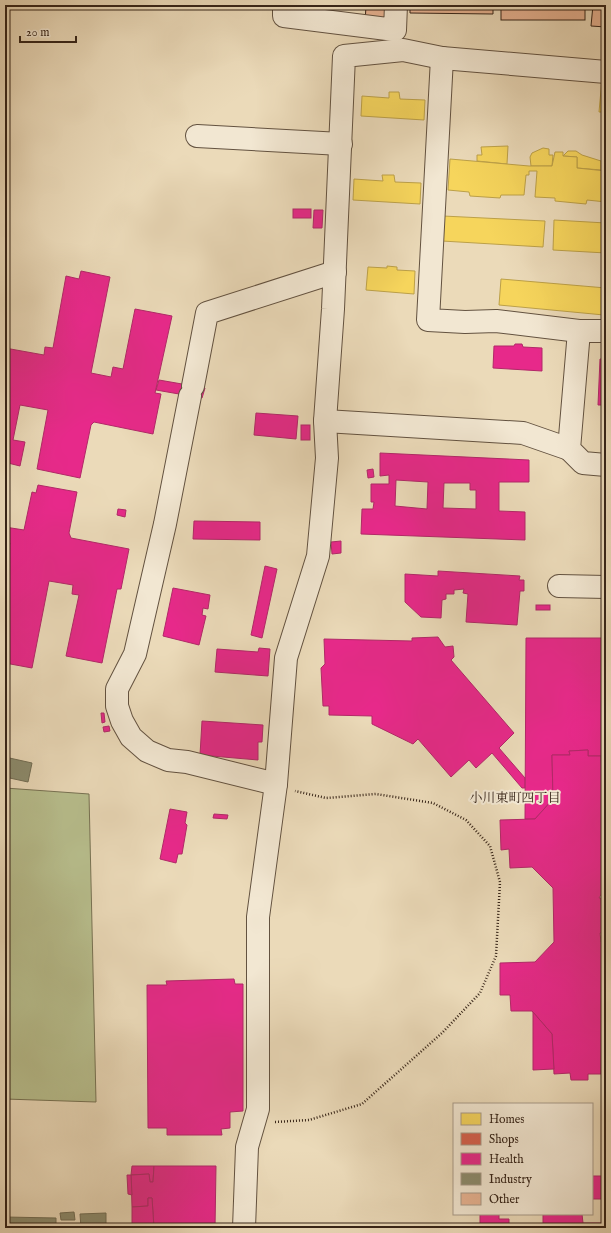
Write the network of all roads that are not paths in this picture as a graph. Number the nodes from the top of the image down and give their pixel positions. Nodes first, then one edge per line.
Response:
1 (284, 5) edge
2 (396, 5) edge
3 (442, 58) junction
4 (606, 72) edge
5 (197, 136) dead end
6 (340, 144) junction
7 (335, 272) junction
8 (579, 331) junction
9 (606, 331) edge
10 (325, 421) junction
11 (569, 449) junction
12 (606, 464) edge
13 (559, 586) dead end
14 (606, 587) edge
15 (276, 784) junction
16 (244, 1228) edge

1 - 2 lane
3 - 4 lane
3 - 6 lane
3 - 8 lane
5 - 6 lane
6 - 7 lane
7 - 10 lane
7 - 15 lane
8 - 9 lane
8 - 11 lane
10 - 11 lane
10 - 15 lane
11 - 12 lane
13 - 14 lane
15 - 16 lane

